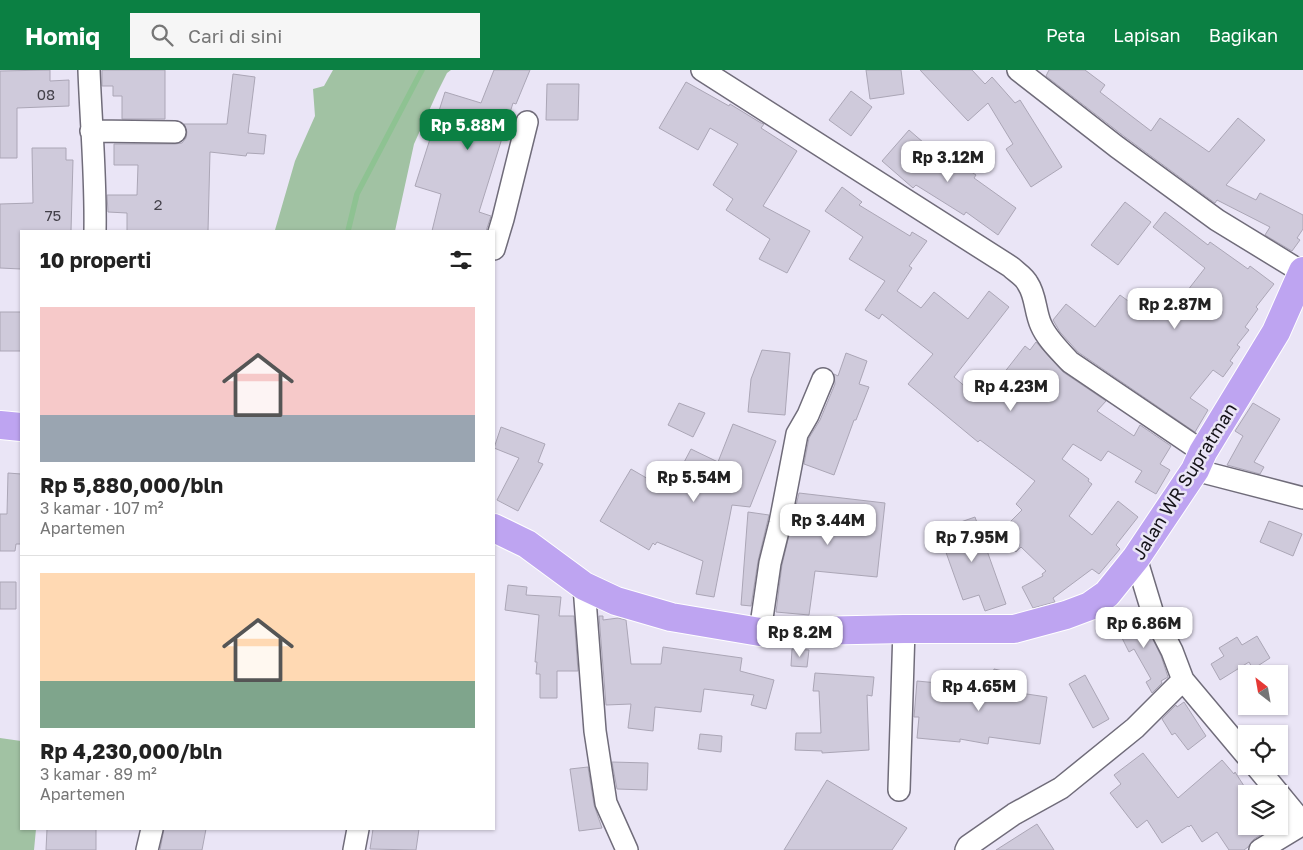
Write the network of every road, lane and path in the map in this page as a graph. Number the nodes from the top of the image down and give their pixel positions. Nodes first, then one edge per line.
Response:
1 (89, 70) edge
2 (702, 70) edge
3 (1018, 70) edge
4 (527, 122) dead end
5 (91, 131) junction
6 (175, 132) dead end
7 (95, 230) edge
8 (495, 246) edge
9 (1303, 271) edge
10 (823, 379) dead end
11 (0, 425) edge
12 (20, 427) edge
13 (1199, 461) junction
14 (1303, 498) edge
15 (495, 528) edge
16 (1136, 558) junction
17 (584, 586) junction
18 (904, 629) junction
19 (760, 632) junction
20 (1183, 680) junction
21 (1238, 745) edge
22 (1263, 775) edge
23 (899, 790) dead end
24 (1303, 823) edge
25 (152, 830) edge
26 (358, 830) edge
27 (147, 850) edge
28 (354, 850) edge
29 (626, 850) edge
30 (966, 850) edge
31 (1260, 850) edge

1 - 5 street
2 - 13 street
3 - 9 street
4 - 8 street
5 - 6 street
5 - 7 street
9 - 13 highway, Jalan WR Supratman
10 - 19 street
11 - 12 highway
13 - 14 street
13 - 16 highway, Jalan WR Supratman
15 - 17 highway, Jalan WR Supratman
16 - 18 highway, Jalan WR Supratman
16 - 20 street
17 - 19 highway, Jalan WR Supratman
17 - 29 street
18 - 19 highway, Jalan WR Supratman
18 - 23 street
20 - 21 street
20 - 30 street
22 - 24 street
24 - 31 street
25 - 27 street
26 - 28 street

